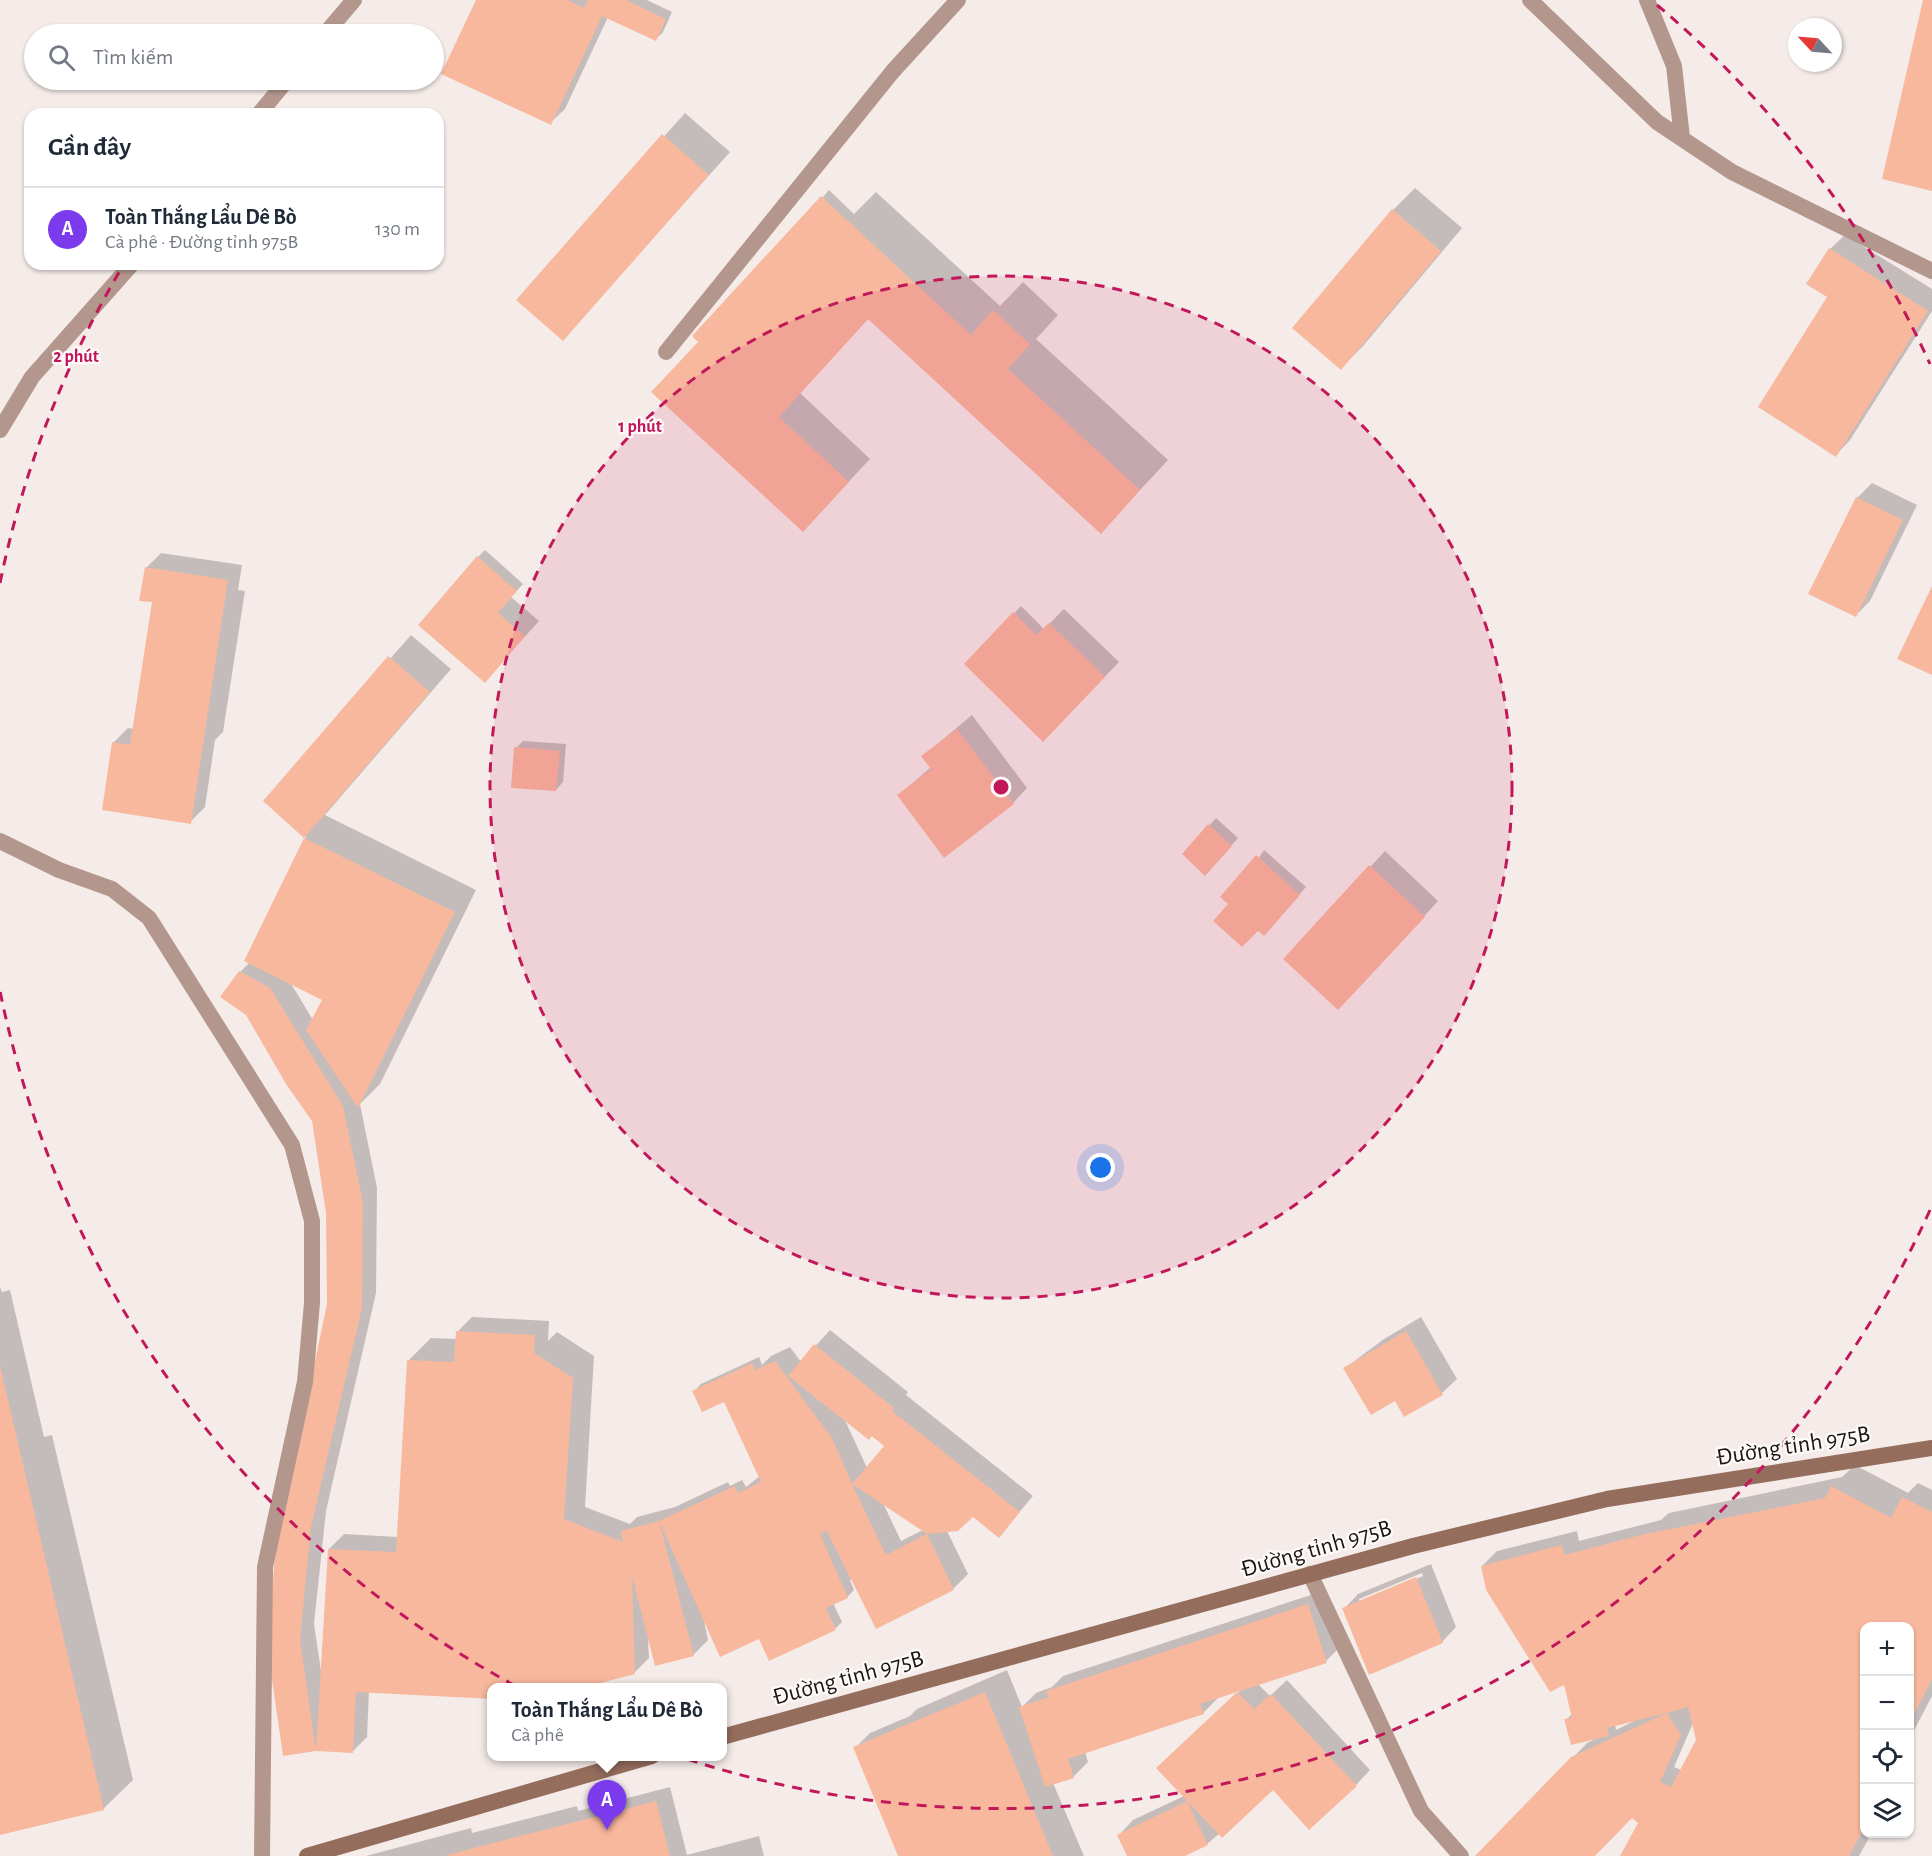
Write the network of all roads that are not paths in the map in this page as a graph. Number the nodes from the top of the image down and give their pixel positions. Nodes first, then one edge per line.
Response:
1 (354, 0) edge
2 (958, 0) edge
3 (1530, 0) edge
4 (1647, 0) edge
5 (334, 24) edge
6 (279, 90) edge
7 (264, 108) edge
8 (1682, 138) junction
9 (127, 270) edge
10 (1932, 271) edge
11 (666, 352) dead end
12 (0, 430) edge
13 (0, 841) edge
14 (1932, 1448) edge
15 (1310, 1574) junction
16 (727, 1736) edge
17 (635, 1761) edge
18 (262, 1856) edge
19 (307, 1856) edge
20 (1461, 1856) edge

1 - 5 street
2 - 11 street
3 - 8 street
4 - 8 street
6 - 7 street
8 - 10 street
9 - 12 street
13 - 18 street
14 - 15 main road, Đường tỉnh 975B
15 - 16 main road, Đường tỉnh 975B
15 - 20 street
17 - 19 main road

